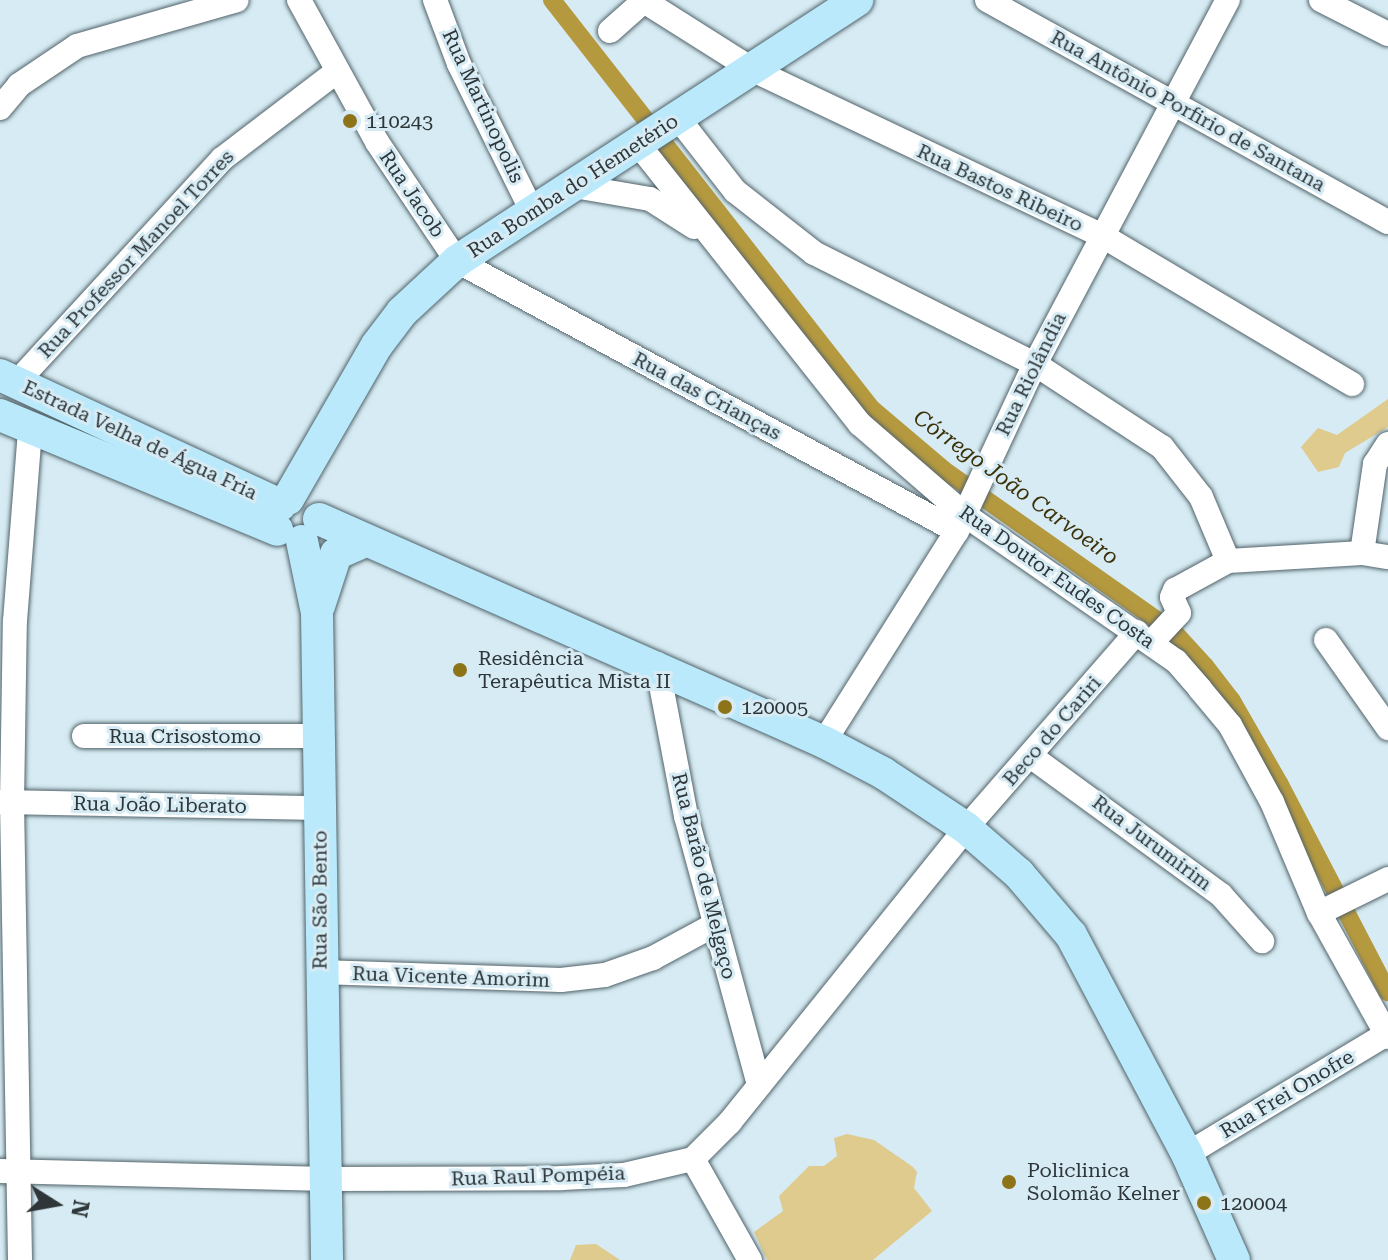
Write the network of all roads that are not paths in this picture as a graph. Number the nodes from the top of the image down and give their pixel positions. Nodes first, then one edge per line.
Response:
1 (237, 0) edge
2 (299, 0) edge
3 (435, 0) edge
4 (645, 0) edge
5 (858, 0) edge
6 (987, 0) edge
7 (1228, 0) edge
8 (1321, 0) edge
9 (610, 31) dead end
10 (1388, 34) edge
11 (753, 70) junction
12 (336, 72) junction
13 (1175, 103) junction
14 (0, 108) edge
15 (658, 130) junction
16 (574, 186) junction
17 (532, 211) junction
18 (1388, 222) edge
19 (1101, 235) junction
20 (714, 241) junction
21 (457, 261) junction
22 (1035, 364) junction
23 (8, 378) edge
24 (1352, 384) dead end
25 (0, 415) edge
26 (30, 429) junction
27 (1388, 444) edge
28 (965, 514) junction
29 (296, 516) junction
30 (363, 542) junction
31 (1362, 553) junction
32 (1388, 557) edge
33 (1228, 561) junction
34 (317, 613) junction
35 (7, 621) edge
36 (1157, 630) junction
37 (1326, 640) dead end
38 (657, 664) junction
39 (1388, 728) edge
40 (84, 736) dead end
41 (303, 736) junction
42 (824, 742) junction
43 (1032, 757) junction
44 (6, 803) edge
45 (320, 808) junction
46 (966, 828) junction
47 (1388, 879) edge
48 (1333, 906) junction
49 (714, 925) junction
50 (1262, 941) dead end
51 (320, 972) junction
52 (1387, 1035) edge
53 (759, 1085) junction
54 (1187, 1154) junction
55 (693, 1159) junction
56 (10, 1171) edge
57 (328, 1179) junction
58 (20, 1260) edge
59 (327, 1260) edge
60 (750, 1260) edge
61 (1234, 1260) edge

1 - 14 street
2 - 12 street, Rua Jacob
3 - 17 street, Rua Martinopolis
4 - 9 street
4 - 11 street, Rua Bastos Ribeiro
5 - 11 main road, Rua Bomba do Hemetério
6 - 13 street, Rua Antônio Porfirio de Santana
7 - 13 street, Rua Riolândia
8 - 10 street
11 - 15 main road, Rua Bomba do Hemetério
11 - 19 street, Rua Bastos Ribeiro
12 - 21 street, Rua Jacob
12 - 23 street, Rua Professor Manoel Torres
13 - 18 street, Rua Antônio Porfirio de Santana
13 - 19 street, Rua Riolândia
15 - 16 main road, Rua Bomba do Hemetério
15 - 20 street, Rua Doutor Eudes Costa
15 - 22 street
16 - 17 main road, Rua Bomba do Hemetério
16 - 20 street
17 - 21 main road, Rua Bomba do Hemetério
19 - 22 street, Rua Riolândia
19 - 24 street, Rua Bastos Ribeiro
20 - 28 street, Rua Doutor Eudes Costa
21 - 28 street, Rua das Crianças
21 - 29 main road, Rua Bomba do Hemetério
22 - 28 street, Rua Riolândia
22 - 33 street
23 - 29 main road, Estrada Velha de Água Fria
25 - 26 main road, Estrada Velha de Água Fria
26 - 29 main road, Estrada Velha de Água Fria
26 - 35 street
27 - 31 street
28 - 36 street, Rua Doutor Eudes Costa
28 - 42 street, Rua Riolândia
29 - 30 main road, Estrada Velha de Água Fria
29 - 34 main road, Rua São Bento
30 - 34 main road
30 - 38 main road, Estrada Velha de Água Fria
31 - 32 street
31 - 33 street
33 - 36 street
34 - 41 main road, Rua São Bento
35 - 44 street
36 - 43 street, Beco do Cariri
36 - 48 street, Rua Doutor Eudes Costa
37 - 39 street
38 - 42 main road, Estrada Velha de Água Fria
38 - 49 street, Rua Barão de Melgaço
40 - 41 street, Rua Crisostomo
41 - 45 main road, Rua São Bento
42 - 46 main road, Estrada Velha de Água Fria
43 - 46 street, Beco do Cariri
43 - 50 street, Rua Jurumirim
44 - 45 street, Rua João Liberato
44 - 56 street
45 - 51 main road, Rua São Bento
46 - 53 street
46 - 54 main road, Estrada Velha de Água Fria
47 - 48 street
48 - 52 street, Rua Doutor Eudes Costa
49 - 51 street, Rua Vicente Amorim
49 - 53 street, Rua Barão de Melgaço
51 - 57 main road, Rua São Bento
52 - 54 street, Rua Frei Onofre
53 - 55 street
54 - 61 main road, Estrada Velha de Água Fria
55 - 57 street, Rua Raul Pompéia
55 - 60 street
56 - 57 street, Rua Raul Pompéia
56 - 58 street
57 - 59 main road, Rua São Bento

